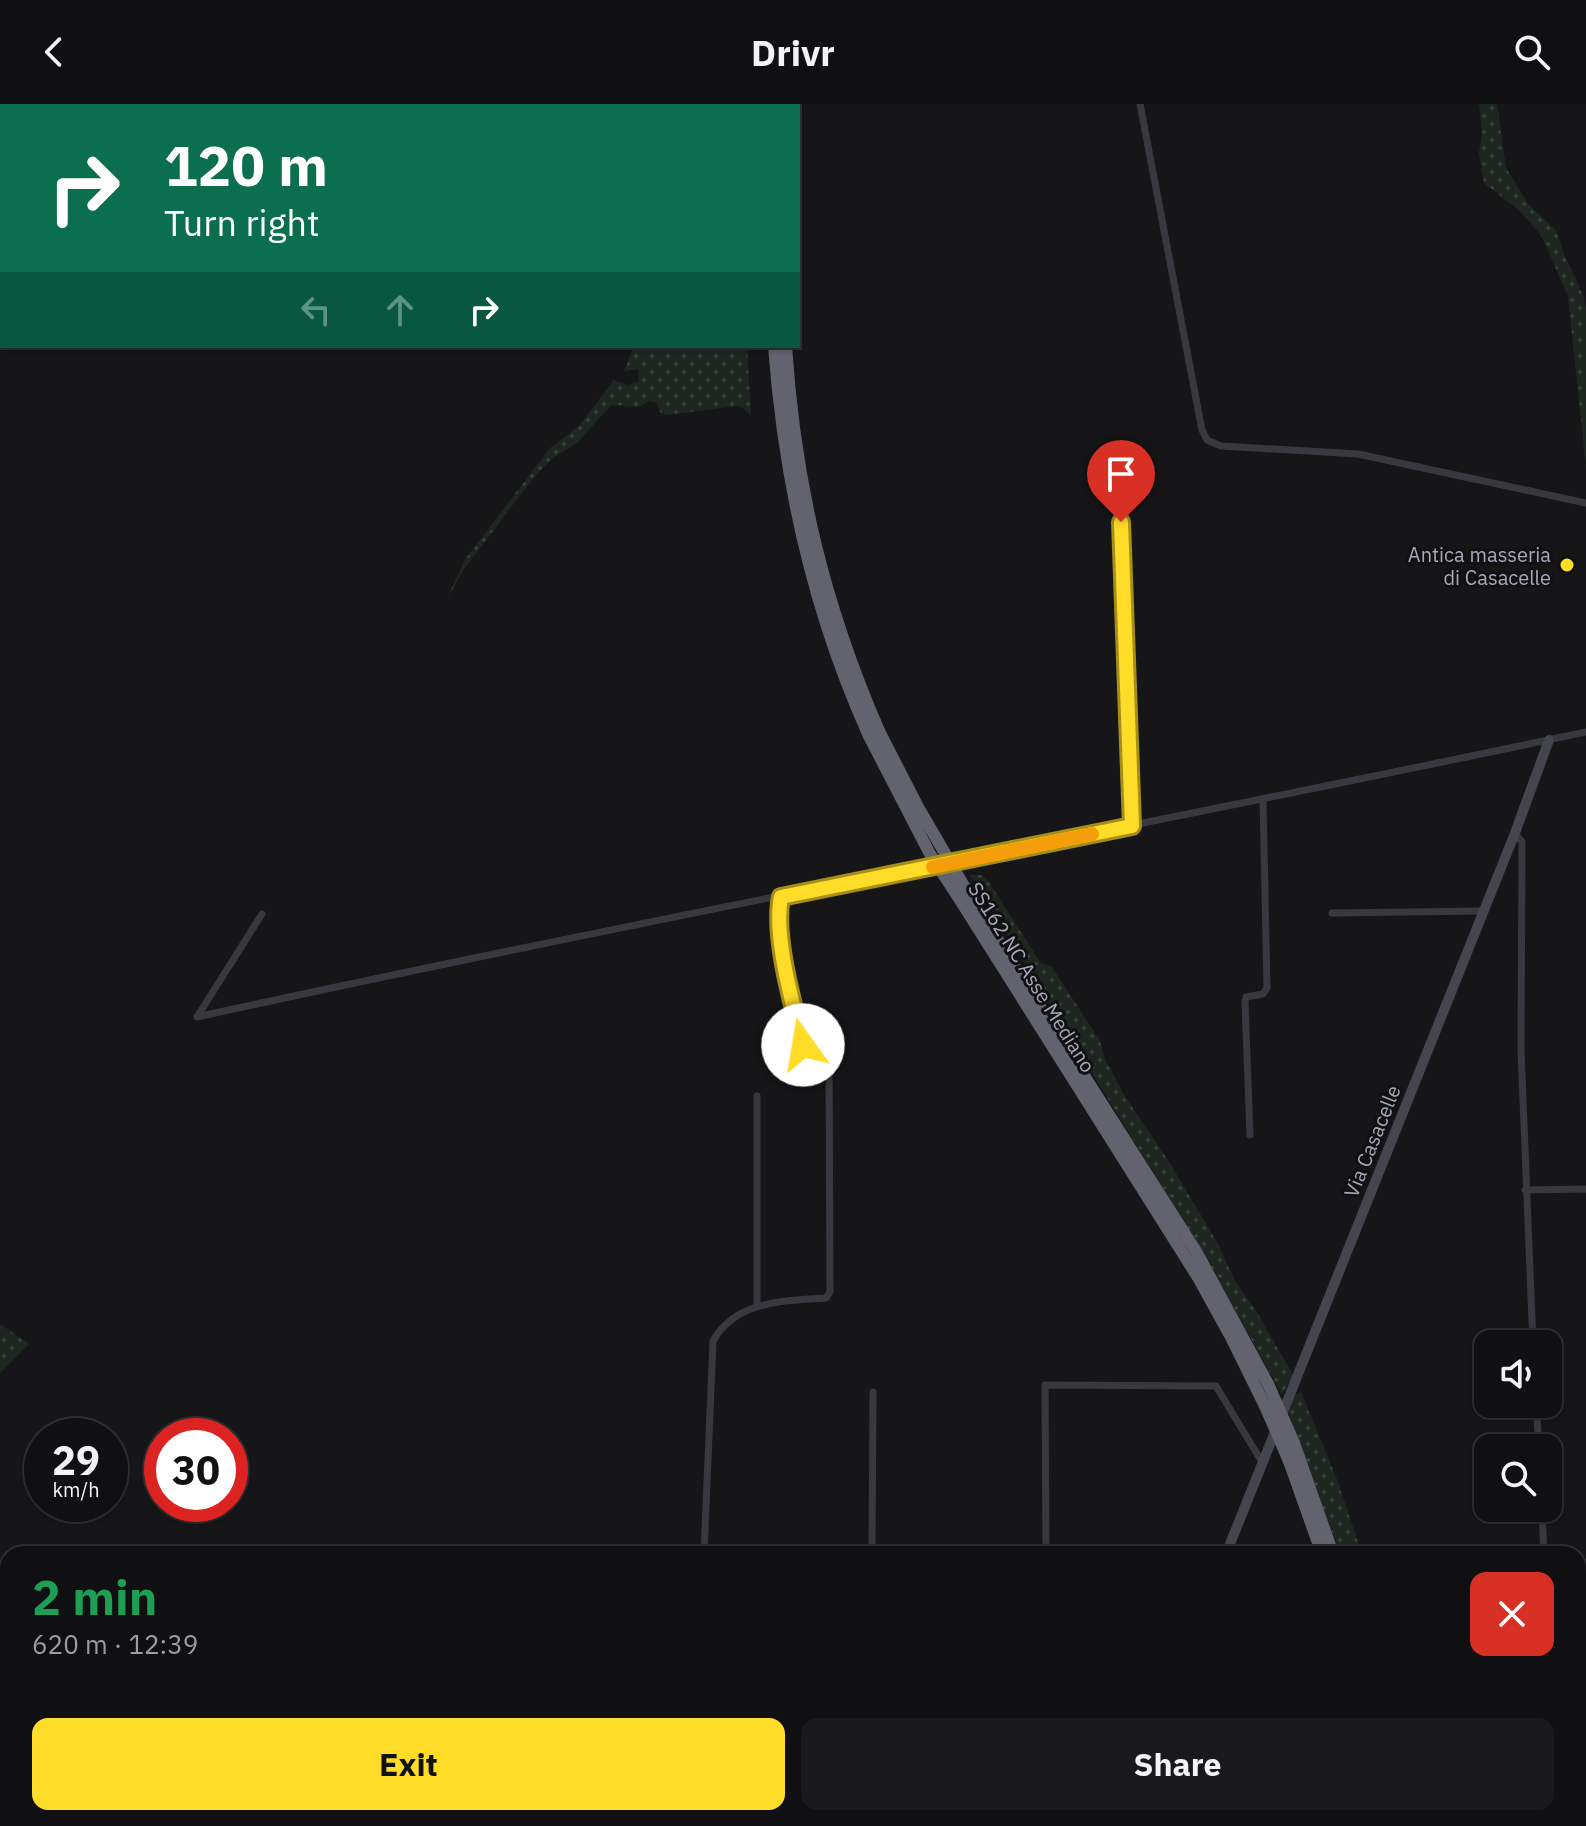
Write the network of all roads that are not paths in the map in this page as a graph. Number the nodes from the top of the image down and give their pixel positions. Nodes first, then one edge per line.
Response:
1 (1140, 104) edge
2 (774, 348) edge
3 (786, 348) edge
4 (1586, 503) edge
5 (1121, 522) dead end
6 (819, 585) junction
7 (1586, 732) edge
8 (1549, 740) junction
9 (1263, 799) junction
10 (1132, 826) junction
11 (1515, 833) junction
12 (781, 897) junction
13 (966, 900) junction
14 (1483, 911) junction
15 (1332, 913) dead end
16 (262, 914) dead end
17 (803, 1045) dead end
18 (829, 1047) dead end
19 (757, 1096) dead end
20 (1250, 1135) dead end
21 (1586, 1189) edge
22 (1525, 1190) junction
23 (757, 1306) junction
24 (1532, 1330) edge
25 (873, 1392) dead end
26 (1263, 1463) junction
27 (1543, 1522) edge
28 (704, 1546) edge
29 (872, 1546) edge
30 (1046, 1546) edge
31 (1229, 1546) edge
32 (1319, 1546) edge
33 (1330, 1546) edge
34 (1544, 1546) edge

1 - 4 street
2 - 6 highway, SS162 NC Asse Mediano
3 - 6 highway, SS162 NC Asse Mediano
5 - 10 street
6 - 13 highway, SS162 NC Asse Mediano, bridge
7 - 8 street
8 - 9 street
8 - 11 street, Via Casacelle
9 - 10 street
9 - 20 street
10 - 12 street
11 - 14 street, Via Casacelle
11 - 22 street
12 - 16 street
12 - 17 street
13 - 32 highway, SS162 NC Asse Mediano, bridge
13 - 33 highway, SS162 NC Asse Mediano, bridge
14 - 15 street
14 - 26 street, Via Casacelle
18 - 23 street
19 - 23 street
21 - 22 street
22 - 24 street
23 - 28 street
25 - 29 street
26 - 30 street
26 - 31 street, Via Casacelle
27 - 34 street

